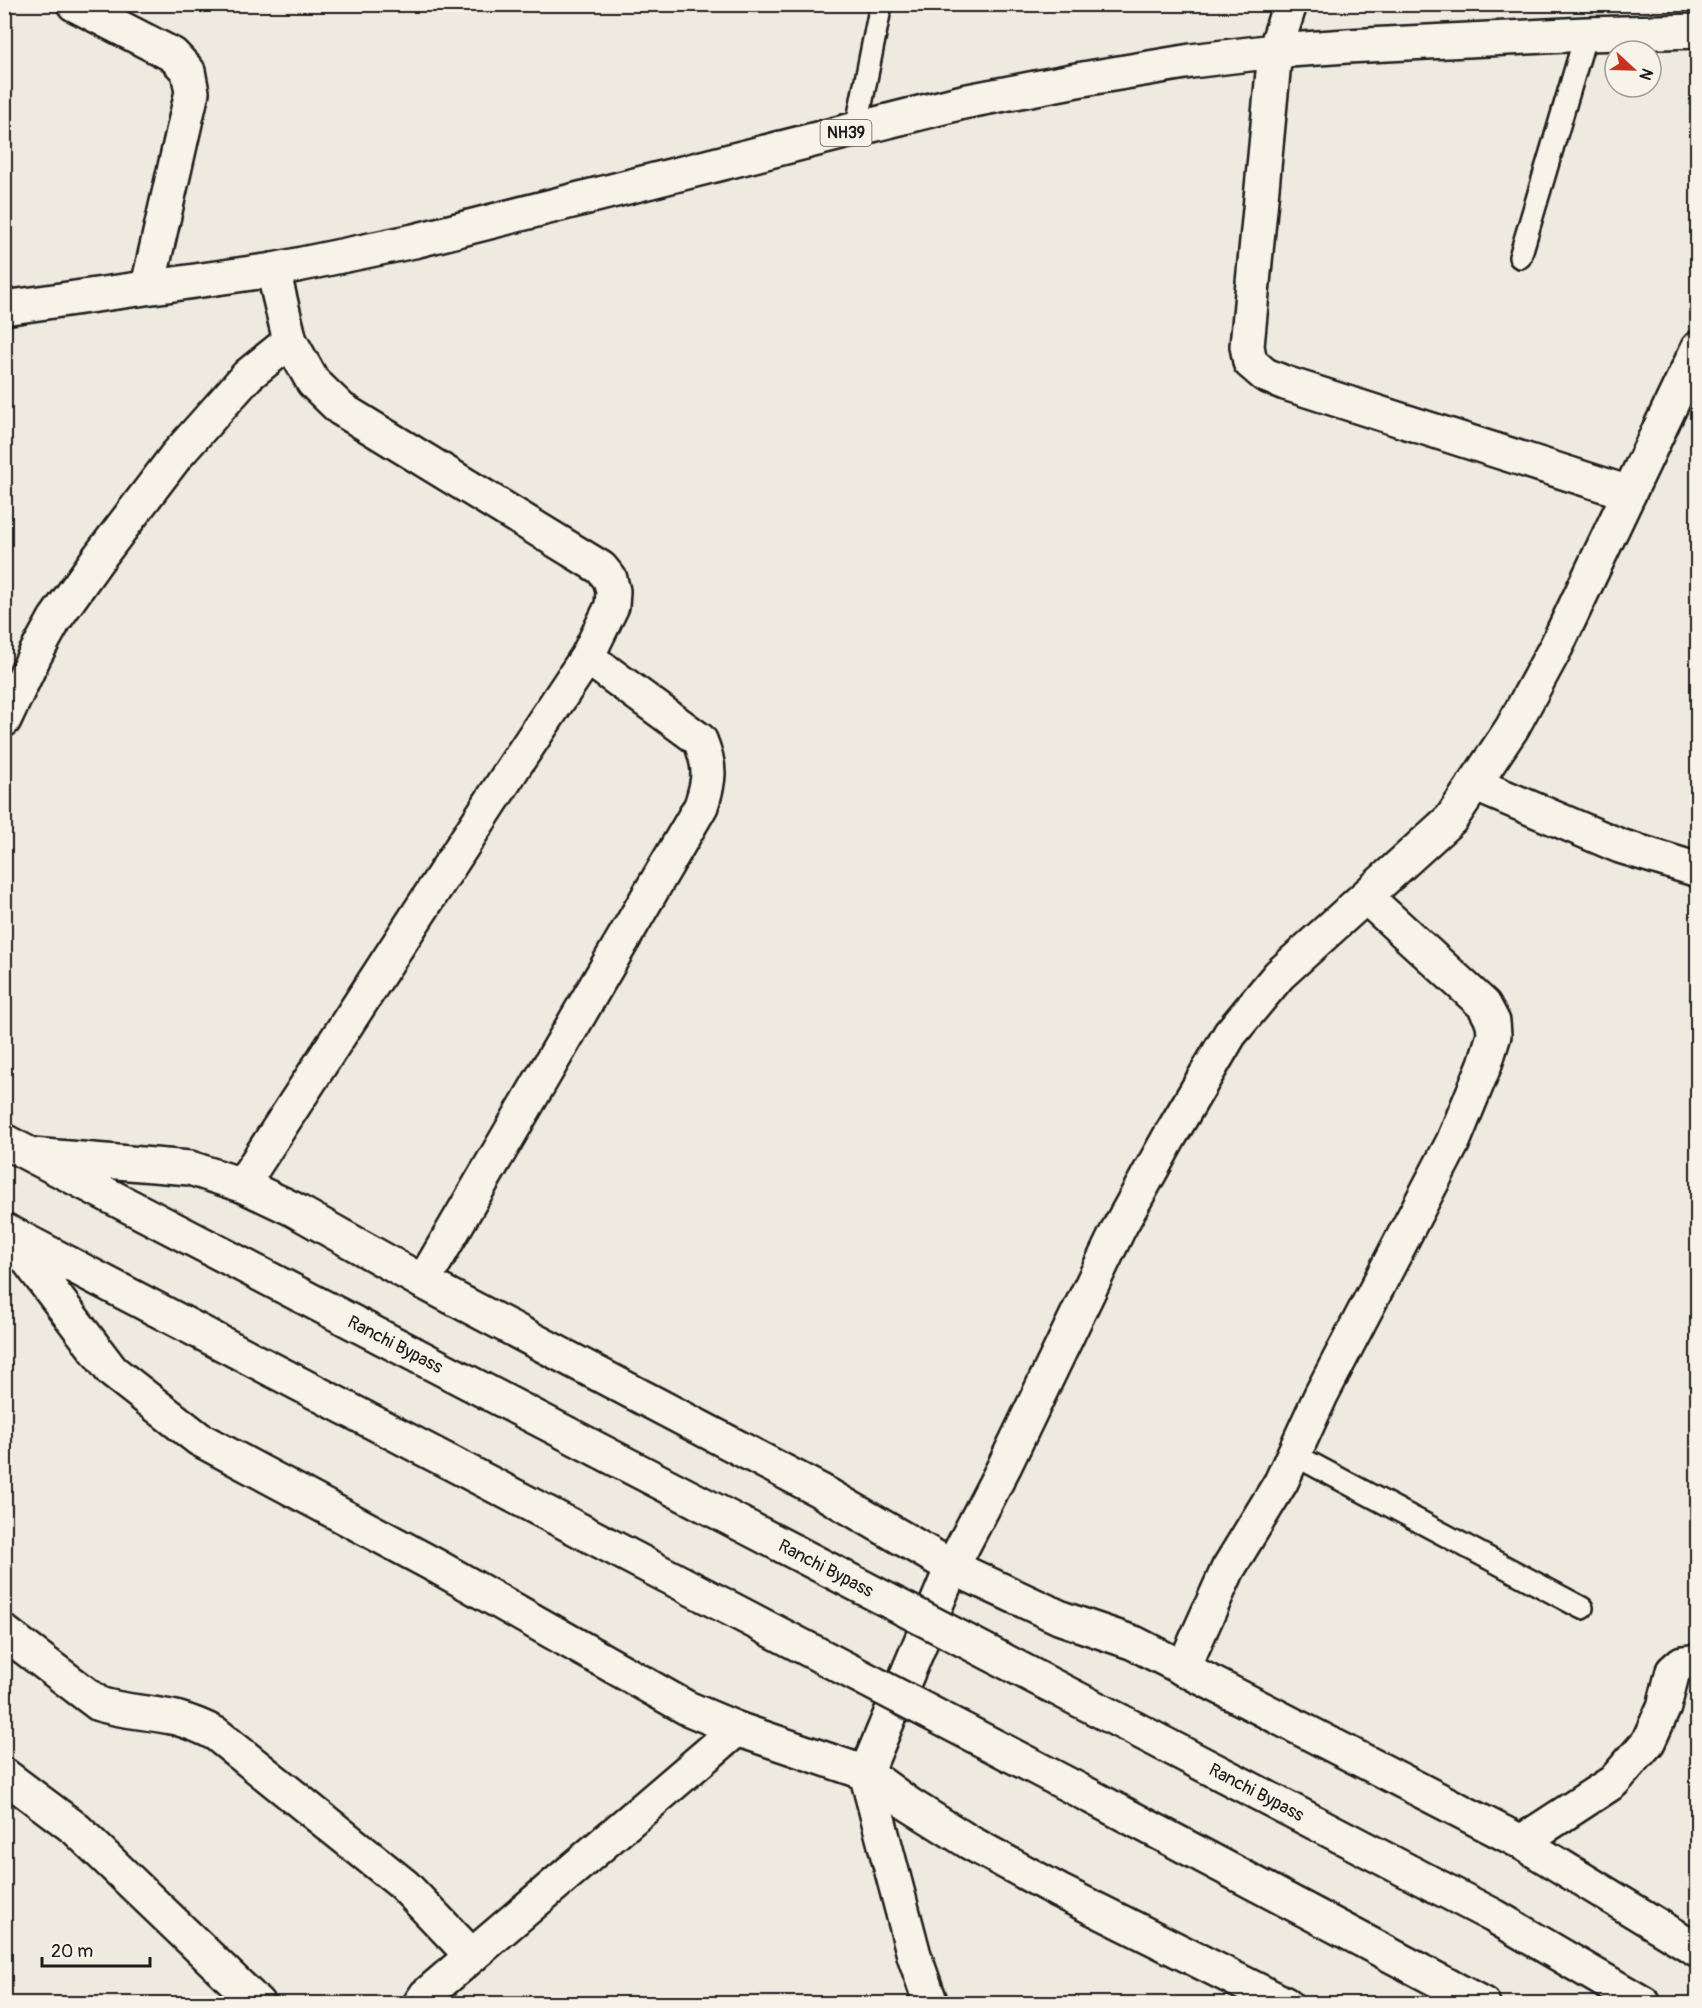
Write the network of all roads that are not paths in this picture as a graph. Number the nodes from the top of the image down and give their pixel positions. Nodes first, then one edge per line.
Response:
1 (74, 4) edge
2 (881, 4) edge
3 (1290, 4) edge
4 (1698, 32) edge
5 (1586, 34) junction
6 (1275, 51) junction
7 (856, 130) junction
8 (1520, 257) dead end
9 (273, 270) junction
10 (148, 286) junction
11 (4, 308) edge
12 (290, 341) junction
13 (1698, 348) edge
14 (1629, 492) junction
15 (587, 657) junction
16 (4, 720) edge
17 (1474, 784) junction
18 (1698, 870) edge
19 (1365, 897) junction
20 (18, 1148) edge
21 (242, 1185) junction
22 (5, 1231) edge
23 (423, 1282) junction
24 (1293, 1454) junction
25 (952, 1567) junction
26 (1582, 1608) dead end
27 (4, 1632) edge
28 (1698, 1660) edge
29 (1183, 1669) junction
30 (737, 1729) junction
31 (866, 1773) junction
32 (4, 1775) edge
33 (1521, 1842) junction
34 (1698, 1950) edge
35 (472, 1956) junction
36 (258, 2004) edge
37 (420, 2004) edge
38 (931, 2004) edge
39 (1285, 2004) edge
40 (1483, 2004) edge
41 (1644, 2004) edge

1 - 10 main road
2 - 7 lane
3 - 6 main road
4 - 5 main road, NH39
5 - 6 main road, NH39
5 - 8 lane
6 - 7 main road, NH39
6 - 14 main road
7 - 9 main road, NH39
9 - 10 main road, NH39
9 - 12 main road
10 - 11 main road, NH39
12 - 15 main road
12 - 16 main road
13 - 14 main road
14 - 17 main road
15 - 21 main road
15 - 23 main road
17 - 18 main road
17 - 19 main road
19 - 24 main road
19 - 25 main road
20 - 21 main road
20 - 41 main road, Ranchi Bypass, bridge
21 - 23 main road
22 - 30 main road
22 - 40 main road, bridge
23 - 25 main road
24 - 26 lane
24 - 29 main road
25 - 29 main road
25 - 31 main road
27 - 35 main road
28 - 33 main road
29 - 33 main road
30 - 31 main road
30 - 35 main road
31 - 38 main road
31 - 39 main road
32 - 36 main road
33 - 34 main road
35 - 37 main road

